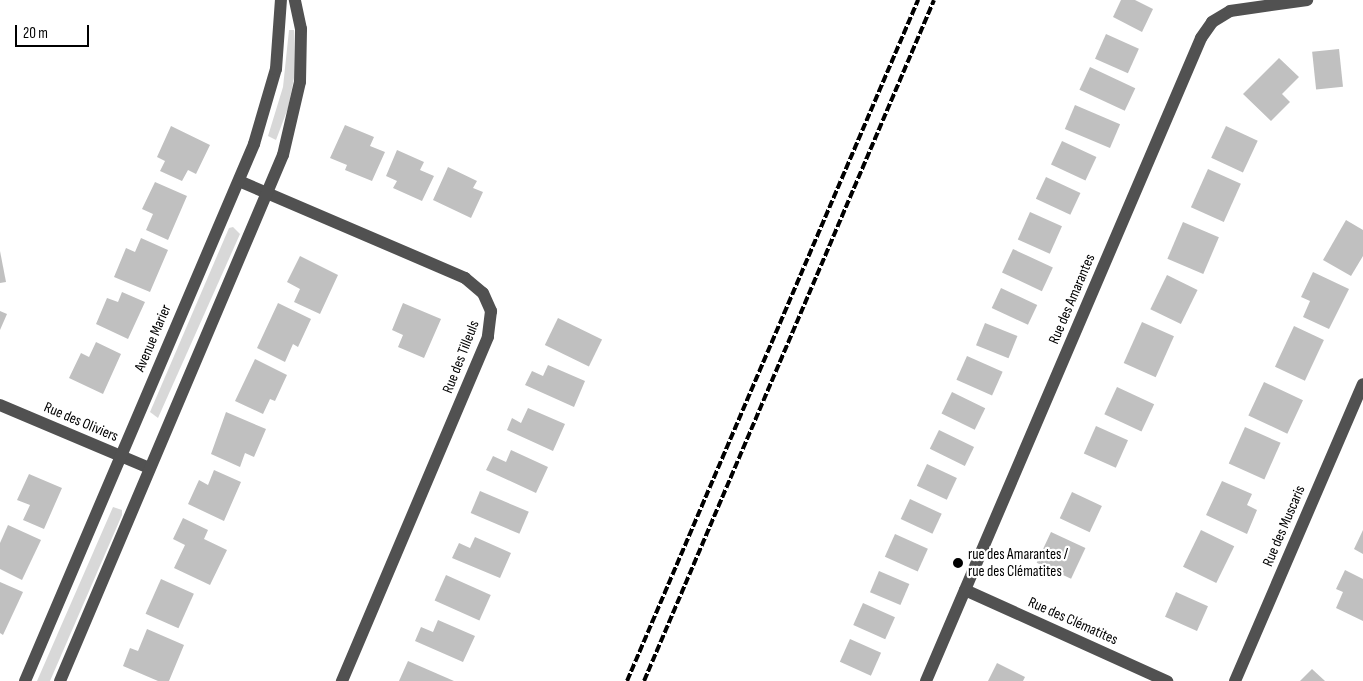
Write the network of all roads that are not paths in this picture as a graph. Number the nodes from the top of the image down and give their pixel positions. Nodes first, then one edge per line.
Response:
1 (281, 0) edge
2 (295, 0) edge
3 (1307, 0) edge
4 (239, 181) junction
5 (269, 193) junction
6 (1363, 384) edge
7 (0, 405) edge
8 (120, 456) junction
9 (149, 468) junction
10 (966, 590) junction
11 (24, 681) edge
12 (60, 681) edge
13 (342, 681) edge
14 (926, 681) edge
15 (1166, 681) edge
16 (1235, 681) edge

1 - 4 street, Avenue Marier
2 - 5 street
3 - 10 street, Rue des Amarantes
4 - 5 street, Rue des Tilleuls
4 - 8 street, Avenue Marier
5 - 9 street
5 - 13 street, Rue des Tilleuls
6 - 16 street, Rue des Muscaris
7 - 8 street, Rue des Oliviers
8 - 9 street, Rue des Oliviers
8 - 11 street, Avenue Marier
9 - 12 street
10 - 14 street, Rue des Amarantes
10 - 15 street, Rue des Clématites

